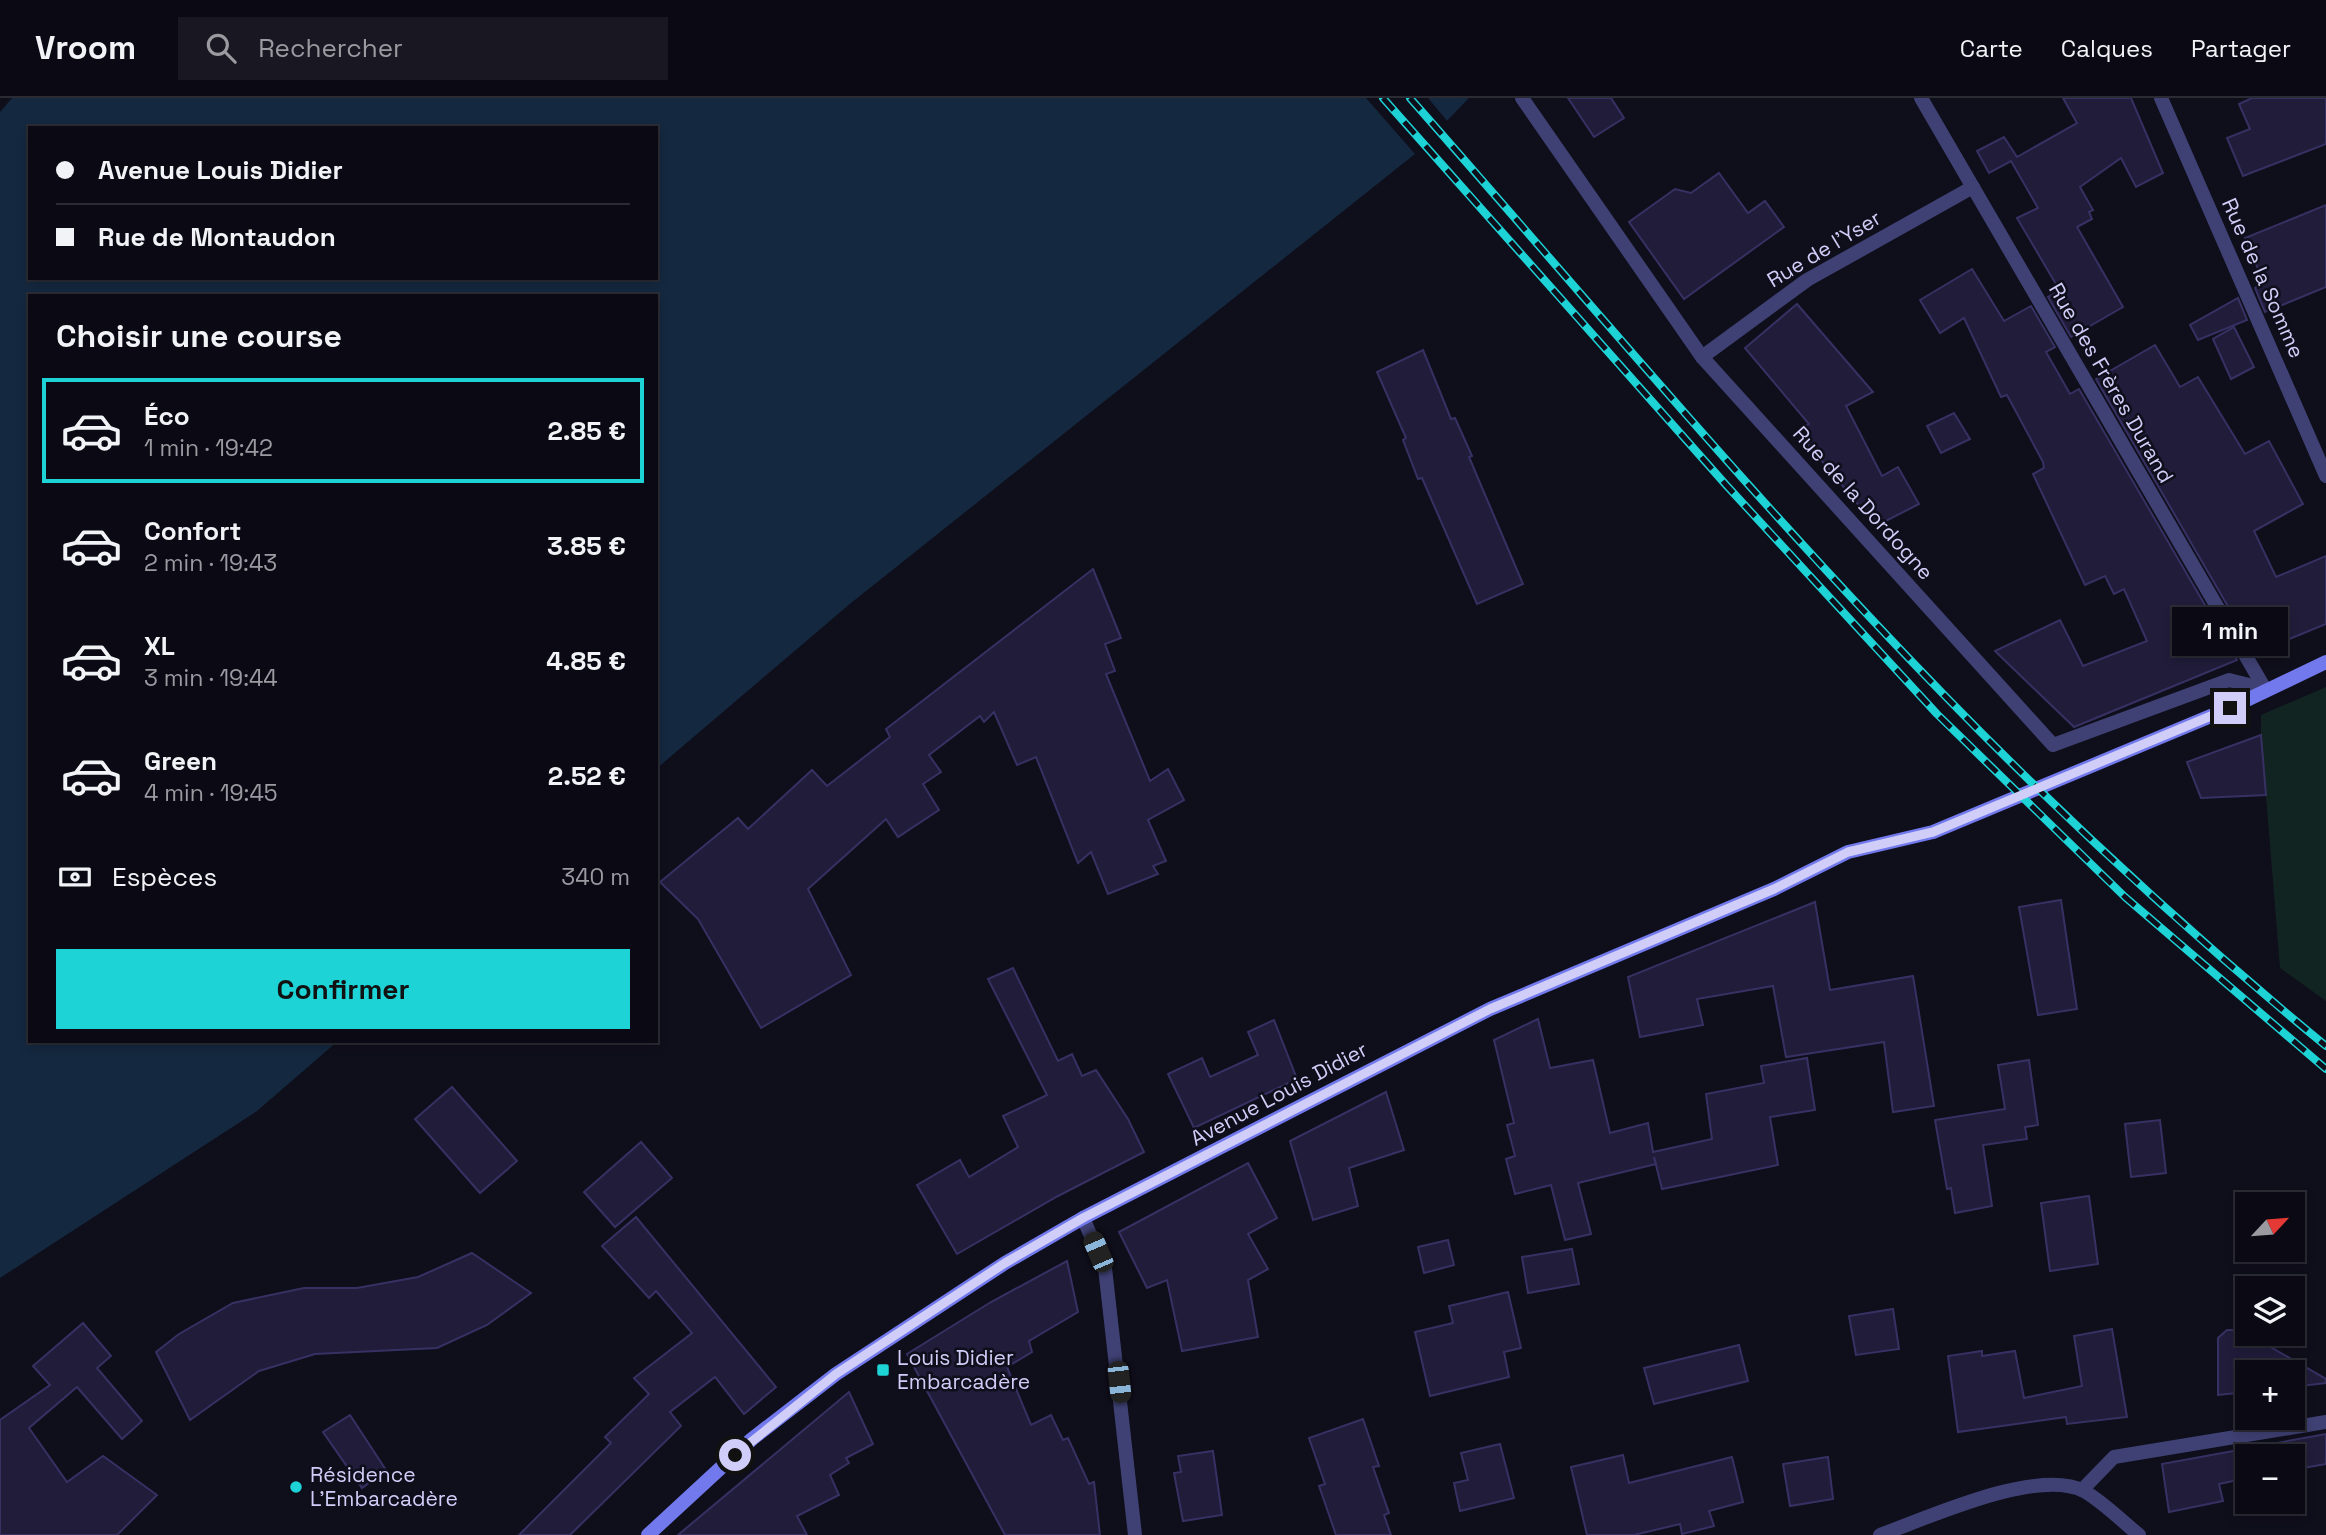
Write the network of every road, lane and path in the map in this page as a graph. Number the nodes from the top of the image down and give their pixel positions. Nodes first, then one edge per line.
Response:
1 (1522, 98) edge
2 (1921, 98) edge
3 (2161, 98) edge
4 (1973, 187) junction
5 (1702, 357) junction
6 (2326, 475) edge
7 (2326, 662) edge
8 (2265, 689) junction
9 (1083, 1218) junction
10 (2326, 1422) edge
11 (2082, 1490) junction
12 (648, 1535) edge
13 (1136, 1535) edge
14 (1880, 1535) edge
15 (2139, 1535) edge

1 - 5 street, Rue de la Dordogne
2 - 4 street, Rue des Frères Durand
3 - 6 street, Rue de la Somme
4 - 5 street, Rue de l'Yser
4 - 8 street, Rue des Frères Durand
5 - 8 street, Rue de la Dordogne
7 - 8 main road, Avenue Louis Didier
8 - 9 main road, Avenue Louis Didier
9 - 12 main road, Avenue Louis Didier
9 - 13 street
10 - 11 street
11 - 14 street
11 - 15 street

